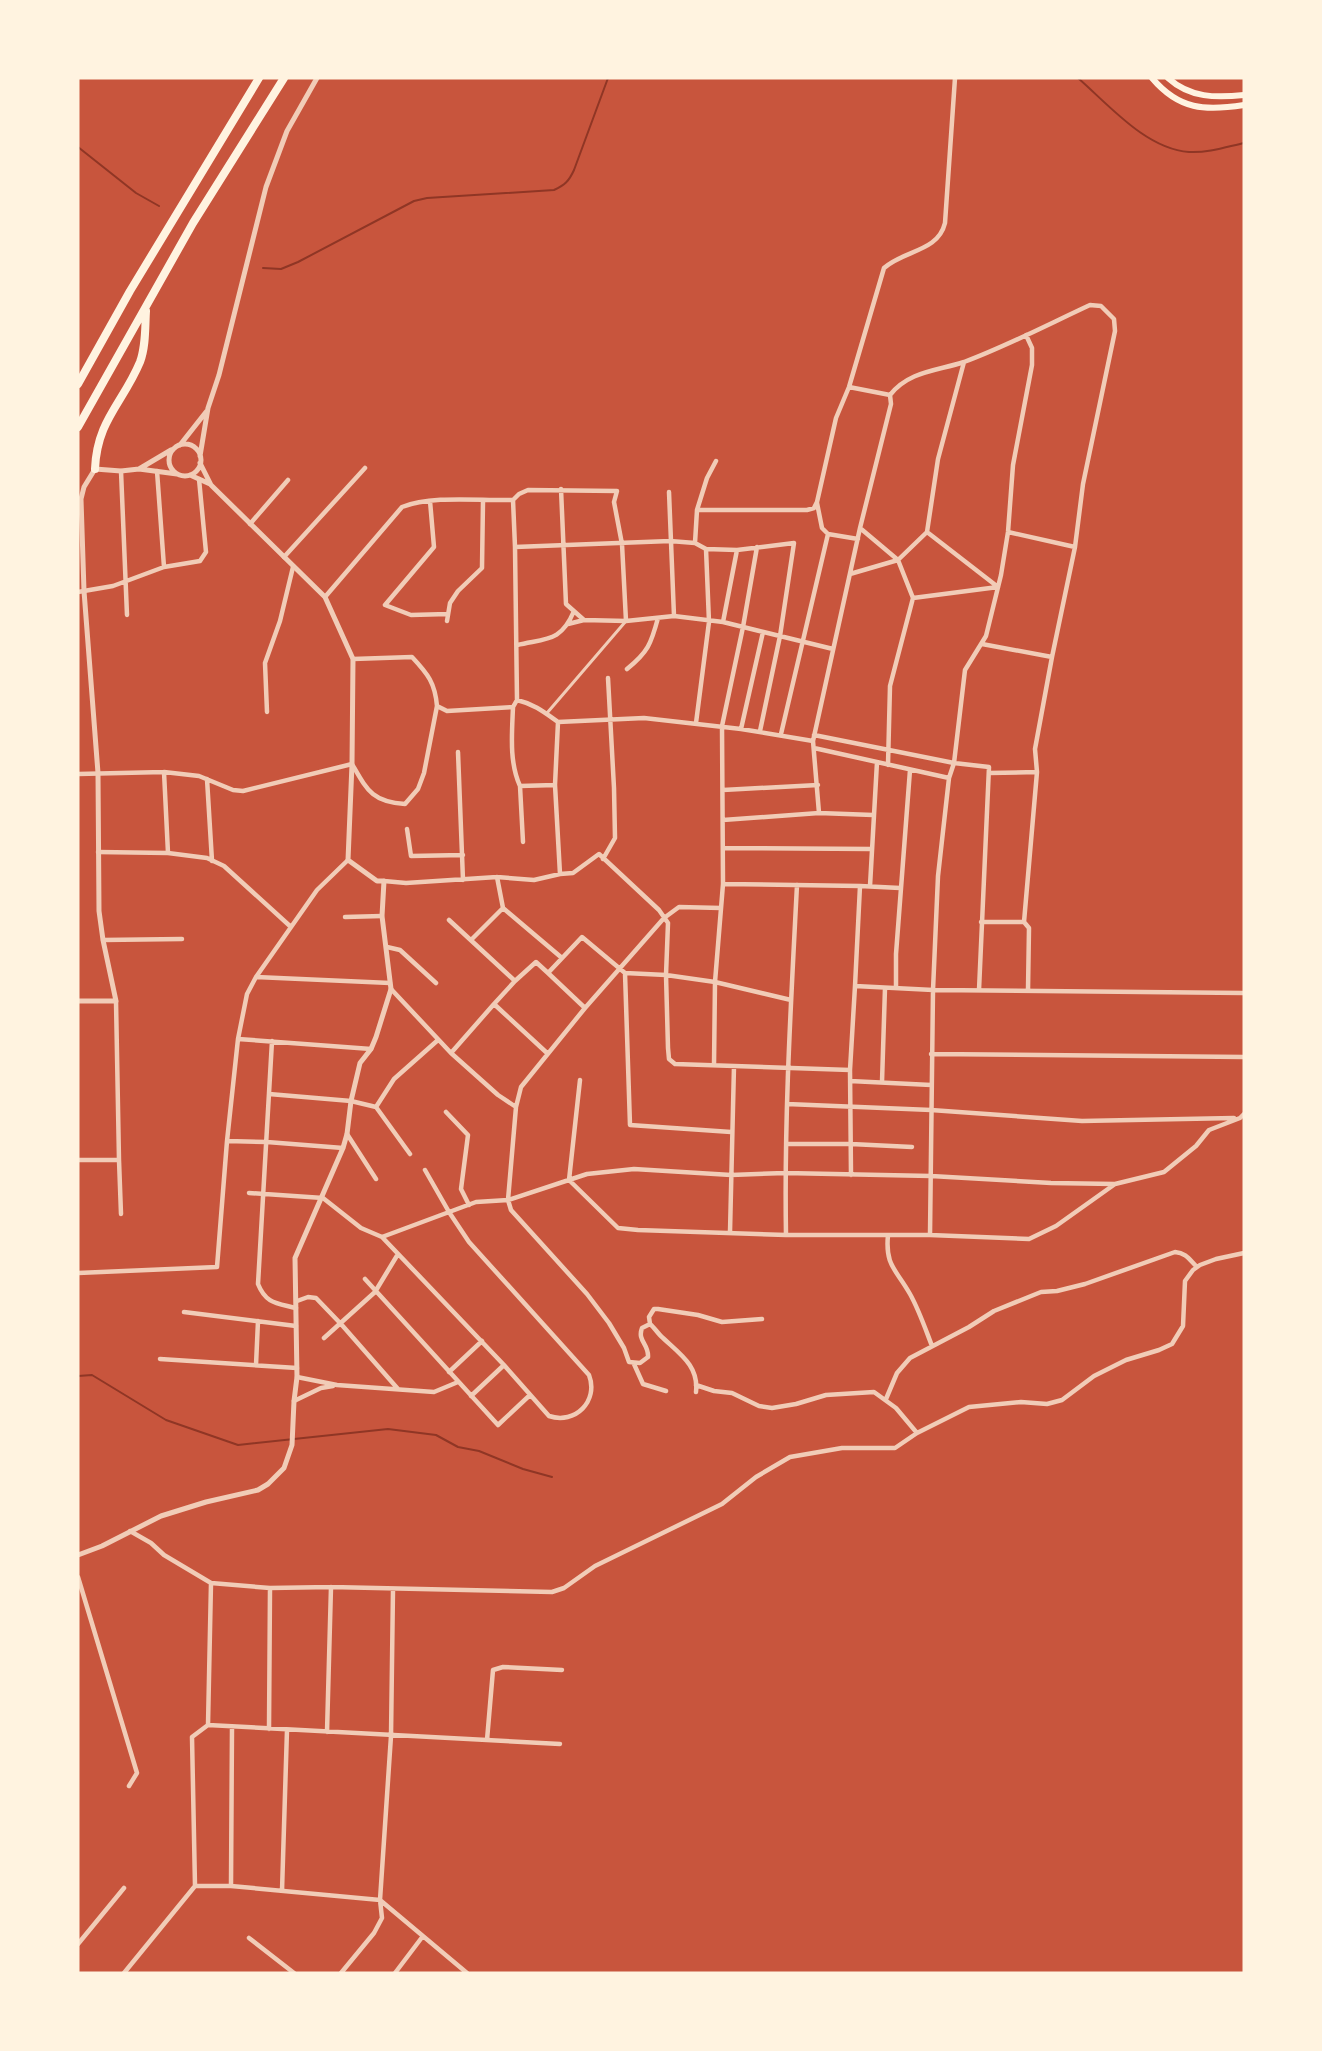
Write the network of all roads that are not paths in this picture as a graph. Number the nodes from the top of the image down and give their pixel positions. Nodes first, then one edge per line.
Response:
1 (284, 78) edge
2 (317, 78) edge
3 (955, 78) edge
4 (1152, 78) edge
5 (1168, 78) edge
6 (258, 79) edge
7 (1244, 94) edge
8 (1244, 105) edge
9 (146, 307) junction
10 (1026, 335) junction
11 (964, 362) junction
12 (78, 384) edge
13 (849, 387) junction
14 (890, 395) junction
15 (208, 408) junction
16 (78, 427) edge
17 (177, 447) junction
18 (200, 460) junction
19 (716, 461) dead end
20 (365, 468) dead end
21 (95, 469) junction
22 (139, 469) junction
23 (121, 471) junction
24 (158, 471) junction
25 (177, 474) junction
26 (190, 475) junction
27 (199, 479) junction
28 (288, 480) dead end
29 (211, 485) junction
30 (561, 489) junction
31 (669, 492) dead end
32 (513, 500) junction
33 (430, 501) junction
34 (483, 501) junction
35 (817, 502) junction
36 (697, 510) junction
37 (250, 524) junction
38 (860, 528) junction
39 (927, 532) junction
40 (1008, 532) junction
41 (828, 534) junction
42 (858, 539) junction
43 (670, 541) junction
44 (695, 543) junction
45 (622, 544) junction
46 (515, 546) junction
47 (563, 546) junction
48 (757, 547) junction
49 (1075, 547) junction
50 (706, 549) junction
51 (737, 550) junction
52 (284, 557) junction
53 (898, 560) junction
54 (164, 567) junction
55 (293, 567) junction
56 (850, 574) junction
57 (125, 582) junction
58 (998, 587) junction
59 (81, 591) edge
60 (325, 597) junction
61 (913, 598) junction
62 (574, 611) junction
63 (448, 614) junction
64 (127, 615) dead end
65 (674, 616) junction
66 (658, 618) junction
67 (584, 620) junction
68 (447, 621) dead end
69 (626, 621) junction
70 (709, 622) junction
71 (723, 622) junction
72 (568, 624) junction
73 (743, 627) junction
74 (763, 632) junction
75 (780, 636) junction
76 (803, 641) junction
77 (982, 644) junction
78 (517, 645) junction
79 (833, 649) junction
80 (1052, 657) junction
81 (353, 659) junction
82 (627, 669) dead end
83 (608, 678) dead end
84 (517, 699) junction
85 (437, 706) junction
86 (513, 707) junction
87 (267, 712) dead end
88 (547, 714) junction
89 (610, 719) junction
90 (558, 722) junction
91 (696, 723) junction
92 (722, 726) junction
93 (741, 729) junction
94 (760, 731) junction
95 (781, 734) junction
96 (814, 735) junction
97 (813, 741) junction
98 (814, 748) junction
99 (889, 750) junction
100 (458, 752) dead end
101 (877, 762) junction
102 (953, 762) junction
103 (352, 764) junction
104 (888, 765) junction
105 (910, 770) junction
106 (164, 772) junction
107 (1037, 772) junction
108 (98, 773) junction
109 (989, 773) junction
110 (78, 774) edge
111 (949, 778) junction
112 (207, 779) junction
113 (555, 785) junction
114 (818, 785) junction
115 (520, 786) junction
116 (723, 790) junction
117 (819, 813) junction
118 (873, 815) junction
119 (723, 820) junction
120 (407, 829) dead end
121 (522, 842) dead end
122 (723, 848) junction
123 (871, 849) junction
124 (98, 852) junction
125 (168, 853) junction
126 (463, 855) junction
127 (603, 859) junction
128 (348, 860) junction
129 (212, 861) junction
130 (560, 874) junction
131 (497, 877) junction
132 (463, 880) junction
133 (384, 882) junction
134 (723, 884) junction
135 (797, 885) junction
136 (860, 886) junction
137 (870, 886) junction
138 (900, 888) junction
139 (503, 908) junction
140 (721, 908) junction
141 (382, 916) junction
142 (345, 917) dead end
143 (664, 918) junction
144 (449, 920) dead end
145 (981, 922) junction
146 (1024, 922) junction
147 (291, 927) junction
148 (182, 939) dead end
149 (103, 940) junction
150 (471, 940) junction
151 (387, 946) junction
152 (562, 958) junction
153 (620, 969) junction
154 (548, 973) junction
155 (625, 973) junction
156 (666, 975) junction
157 (256, 977) junction
158 (515, 981) junction
159 (715, 982) junction
160 (436, 983) dead end
161 (390, 986) junction
162 (855, 986) junction
163 (885, 988) junction
164 (896, 988) junction
165 (933, 990) junction
166 (979, 990) junction
167 (1028, 990) junction
168 (1244, 993) edge
169 (791, 1000) junction
170 (78, 1001) edge
171 (116, 1001) junction
172 (494, 1004) junction
173 (585, 1008) junction
174 (238, 1039) junction
175 (438, 1040) junction
176 (272, 1041) junction
177 (371, 1049) junction
178 (451, 1053) junction
179 (548, 1053) junction
180 (931, 1054) junction
181 (1244, 1058) edge
182 (714, 1065) junction
183 (734, 1066) junction
184 (788, 1067) junction
185 (850, 1070) junction
186 (580, 1080) dead end
187 (850, 1081) junction
188 (882, 1082) junction
189 (931, 1085) junction
190 (269, 1094) junction
191 (351, 1101) junction
192 (787, 1104) junction
193 (851, 1106) junction
194 (376, 1107) junction
195 (516, 1107) junction
196 (931, 1110) junction
197 (446, 1112) dead end
198 (1242, 1116) edge
199 (731, 1132) junction
200 (347, 1134) junction
201 (227, 1141) junction
202 (267, 1142) junction
203 (787, 1144) junction
204 (851, 1144) junction
205 (912, 1147) dead end
206 (343, 1148) junction
207 (410, 1154) dead end
208 (78, 1160) edge
209 (119, 1160) junction
210 (425, 1170) dead end
211 (785, 1173) junction
212 (731, 1175) junction
213 (850, 1175) junction
214 (931, 1176) junction
215 (376, 1179) dead end
216 (569, 1179) junction
217 (1115, 1184) junction
218 (249, 1193) dead end
219 (264, 1194) junction
220 (323, 1198) junction
221 (508, 1200) junction
222 (469, 1205) junction
223 (449, 1212) junction
224 (121, 1214) dead end
225 (730, 1232) junction
226 (786, 1235) junction
227 (888, 1235) junction
228 (930, 1235) junction
229 (382, 1237) junction
230 (1244, 1253) edge
231 (398, 1254) junction
232 (1197, 1267) junction
233 (78, 1273) edge
234 (364, 1279) dead end
235 (375, 1292) junction
236 (297, 1301) junction
237 (296, 1308) junction
238 (184, 1312) dead end
239 (762, 1319) dead end
240 (258, 1321) junction
241 (341, 1324) junction
242 (650, 1324) junction
243 (296, 1326) junction
244 (324, 1338) dead end
245 (482, 1341) junction
246 (932, 1346) junction
247 (160, 1359) dead end
248 (634, 1364) junction
249 (256, 1365) junction
250 (504, 1365) junction
251 (297, 1368) junction
252 (448, 1372) junction
253 (297, 1377) junction
254 (458, 1382) junction
255 (696, 1384) junction
256 (337, 1385) junction
257 (398, 1389) junction
258 (666, 1391) dead end
259 (696, 1392) dead end
260 (530, 1395) junction
261 (471, 1396) junction
262 (886, 1399) junction
263 (294, 1401) junction
264 (917, 1433) junction
265 (130, 1531) junction
266 (78, 1556) edge
267 (78, 1577) edge
268 (211, 1583) junction
269 (331, 1587) junction
270 (270, 1588) junction
271 (393, 1589) junction
272 (562, 1670) dead end
273 (208, 1725) junction
274 (232, 1727) junction
275 (269, 1729) junction
276 (287, 1730) junction
277 (327, 1732) junction
278 (391, 1736) junction
279 (487, 1740) junction
280 (560, 1744) dead end
281 (129, 1786) dead end
282 (195, 1886) junction
283 (231, 1886) junction
284 (124, 1888) dead end
285 (282, 1890) junction
286 (380, 1900) junction
287 (423, 1936) junction
288 (249, 1938) dead end
289 (78, 1944) edge
290 (124, 1973) edge
291 (294, 1973) edge
292 (342, 1973) edge
293 (395, 1973) edge
294 (467, 1973) edge

1 - 9 highway
2 - 15 street
3 - 13 street
4 - 8 main road
5 - 7 main road
6 - 12 highway
9 - 16 highway
9 - 21 highway
10 - 11 street
10 - 40 street
10 - 49 street
11 - 14 street
11 - 39 street
13 - 14 street
13 - 35 street
14 - 38 street
15 - 17 street
15 - 18 street
17 - 18 street
17 - 22 street
17 - 25 street
18 - 26 street
18 - 29 street
19 - 36 street
20 - 52 street
21 - 23 street
21 - 59 street
22 - 23 street
22 - 24 street
23 - 57 street
24 - 25 street
24 - 54 street
25 - 26 street
26 - 27 street
27 - 29 street
27 - 54 street
28 - 37 street
29 - 37 street
30 - 32 street
30 - 45 street
30 - 47 street
31 - 43 street
32 - 34 street
32 - 46 street
33 - 34 street
33 - 60 street
33 - 63 street
34 - 63 street
35 - 36 street
35 - 41 street
36 - 44 street
37 - 52 street
38 - 42 street
38 - 53 street
39 - 53 street
39 - 58 street
40 - 49 street
40 - 58 street
41 - 42 street
41 - 76 street
42 - 56 street
43 - 44 street
43 - 45 street
43 - 65 street
44 - 50 street
45 - 47 street
45 - 69 street
46 - 47 street
46 - 78 street
47 - 62 street
48 - 51 street
48 - 73 street
48 - 75 street
49 - 80 street
50 - 51 street
50 - 70 street
51 - 71 street
52 - 55 street
53 - 56 street
53 - 61 street
54 - 57 street
55 - 60 street
55 - 87 street
56 - 79 street
57 - 59 street
57 - 64 street
58 - 61 street
58 - 77 street
59 - 108 street
60 - 81 street
61 - 99 street
62 - 67 street
62 - 72 street
63 - 68 street
65 - 66 street
65 - 70 street
66 - 69 street
66 - 82 street
67 - 69 street
67 - 72 street
69 - 88 street
70 - 71 street
70 - 91 street
71 - 73 street
72 - 78 street
73 - 74 street
73 - 92 street
74 - 75 street
74 - 93 street
75 - 76 street
75 - 94 street
76 - 79 street
76 - 95 street
77 - 80 street
77 - 102 street
78 - 84 street
79 - 96 street
80 - 107 street
81 - 85 street
81 - 103 street
83 - 89 street
84 - 86 street
84 - 88 street
85 - 86 street
85 - 103 street
86 - 115 street
88 - 90 street
89 - 90 street
89 - 91 street
89 - 127 street
90 - 113 street
91 - 92 street
92 - 93 street
92 - 116 street
93 - 94 street
94 - 95 street
95 - 97 street
96 - 97 street
96 - 99 street
97 - 98 street
98 - 101 street
98 - 114 street
99 - 102 street
99 - 104 street
100 - 126 street
101 - 104 street
101 - 118 street
102 - 109 street
102 - 111 street
103 - 112 street
103 - 128 street
104 - 105 street
105 - 111 street
105 - 138 street
106 - 108 street
106 - 112 street
106 - 125 street
107 - 109 street
107 - 146 street
108 - 110 street
108 - 124 street
109 - 145 street
111 - 165 street
112 - 129 street
113 - 115 street
113 - 130 street
114 - 116 street
114 - 117 street
115 - 121 street
116 - 119 street
117 - 118 street
117 - 119 street
118 - 123 street
119 - 122 street
120 - 126 street
122 - 123 street
122 - 134 street
123 - 137 street
124 - 125 street
124 - 149 street
125 - 129 street
126 - 132 street
127 - 130 street
127 - 143 street
128 - 133 street
128 - 147 street
129 - 147 street
130 - 131 street
131 - 132 street
131 - 139 street
132 - 133 street
133 - 141 street
134 - 135 street
134 - 140 street
135 - 136 street
135 - 169 street
136 - 137 street
136 - 162 street
137 - 138 street
138 - 164 street
139 - 150 street
139 - 152 street
140 - 143 street
140 - 159 street
141 - 142 street
141 - 151 street
143 - 153 street
143 - 156 street
144 - 150 street
145 - 146 street
145 - 166 street
146 - 167 street
147 - 157 street
148 - 149 street
149 - 171 street
150 - 158 street
151 - 160 street
151 - 161 street
152 - 153 street
152 - 154 street
153 - 155 street
153 - 173 street
154 - 158 street
154 - 173 street
155 - 156 street
155 - 199 street
156 - 159 street
156 - 182 street
157 - 161 street
157 - 174 street
158 - 172 street
159 - 169 street
159 - 182 street
161 - 175 street
161 - 177 street
162 - 163 street
162 - 185 street
163 - 164 street
163 - 188 street
164 - 165 street
165 - 166 street
165 - 180 street
166 - 167 street
167 - 168 street
169 - 184 street
170 - 171 street
171 - 209 street
172 - 178 street
172 - 179 street
173 - 179 street
174 - 176 street
174 - 201 street
175 - 178 street
175 - 194 street
176 - 177 street
176 - 190 street
177 - 191 street
178 - 195 street
179 - 195 street
180 - 181 street
180 - 189 street
182 - 183 street
183 - 184 street
183 - 199 street
184 - 185 street
184 - 192 street
185 - 187 street
186 - 216 street
187 - 188 street
187 - 193 street
188 - 189 street
189 - 196 street
190 - 191 street
190 - 202 street
191 - 194 street
191 - 200 street
192 - 193 street
192 - 203 street
193 - 196 street
193 - 204 street
194 - 207 street
195 - 221 street
196 - 198 street
196 - 214 street
197 - 222 street
198 - 217 street
199 - 212 street
200 - 206 street
200 - 215 street
201 - 202 street
201 - 233 street
202 - 206 street
202 - 219 street
203 - 204 street
203 - 211 street
204 - 205 street
204 - 213 street
206 - 220 street
208 - 209 street
209 - 224 street
210 - 223 street
211 - 212 street
211 - 213 street
211 - 226 street
212 - 216 street
212 - 225 street
213 - 214 street
214 - 217 street
214 - 228 street
216 - 221 street
216 - 225 street
217 - 228 street
218 - 219 street
219 - 220 street
219 - 237 street
220 - 229 street
220 - 236 street
221 - 222 street
221 - 248 street
222 - 223 street
223 - 229 street
223 - 260 street
225 - 226 street
226 - 227 street
227 - 228 street
227 - 246 street
229 - 231 street
230 - 232 street
231 - 235 street
231 - 245 street
232 - 246 street
232 - 264 street
234 - 235 street
235 - 241 street
235 - 252 street
236 - 237 street
236 - 241 street
237 - 243 street
238 - 240 street
239 - 242 street
240 - 243 street
240 - 249 street
241 - 244 street
241 - 257 street
242 - 248 street
242 - 255 street
243 - 251 street
245 - 250 street
245 - 252 street
246 - 262 street
247 - 249 street
248 - 258 street
249 - 251 street
250 - 260 street
250 - 261 street
251 - 253 street
252 - 254 street
253 - 256 street
253 - 263 street
254 - 257 street
254 - 261 street
255 - 259 street
255 - 262 street
256 - 257 street
256 - 263 street
260 - 261 street
262 - 264 street
263 - 265 street
264 - 271 street
265 - 266 street
265 - 268 street
267 - 281 street
268 - 270 street
268 - 273 street
269 - 270 street
269 - 271 street
269 - 277 street
270 - 275 street
271 - 278 street
272 - 279 street
273 - 274 street
273 - 282 street
274 - 275 street
274 - 283 street
275 - 276 street
276 - 277 street
276 - 285 street
277 - 278 street
278 - 279 street
278 - 286 street
279 - 280 street
282 - 283 street
282 - 290 street
283 - 285 street
284 - 289 street
285 - 286 street
286 - 287 street
286 - 292 street
287 - 293 street
287 - 294 street
288 - 291 street

